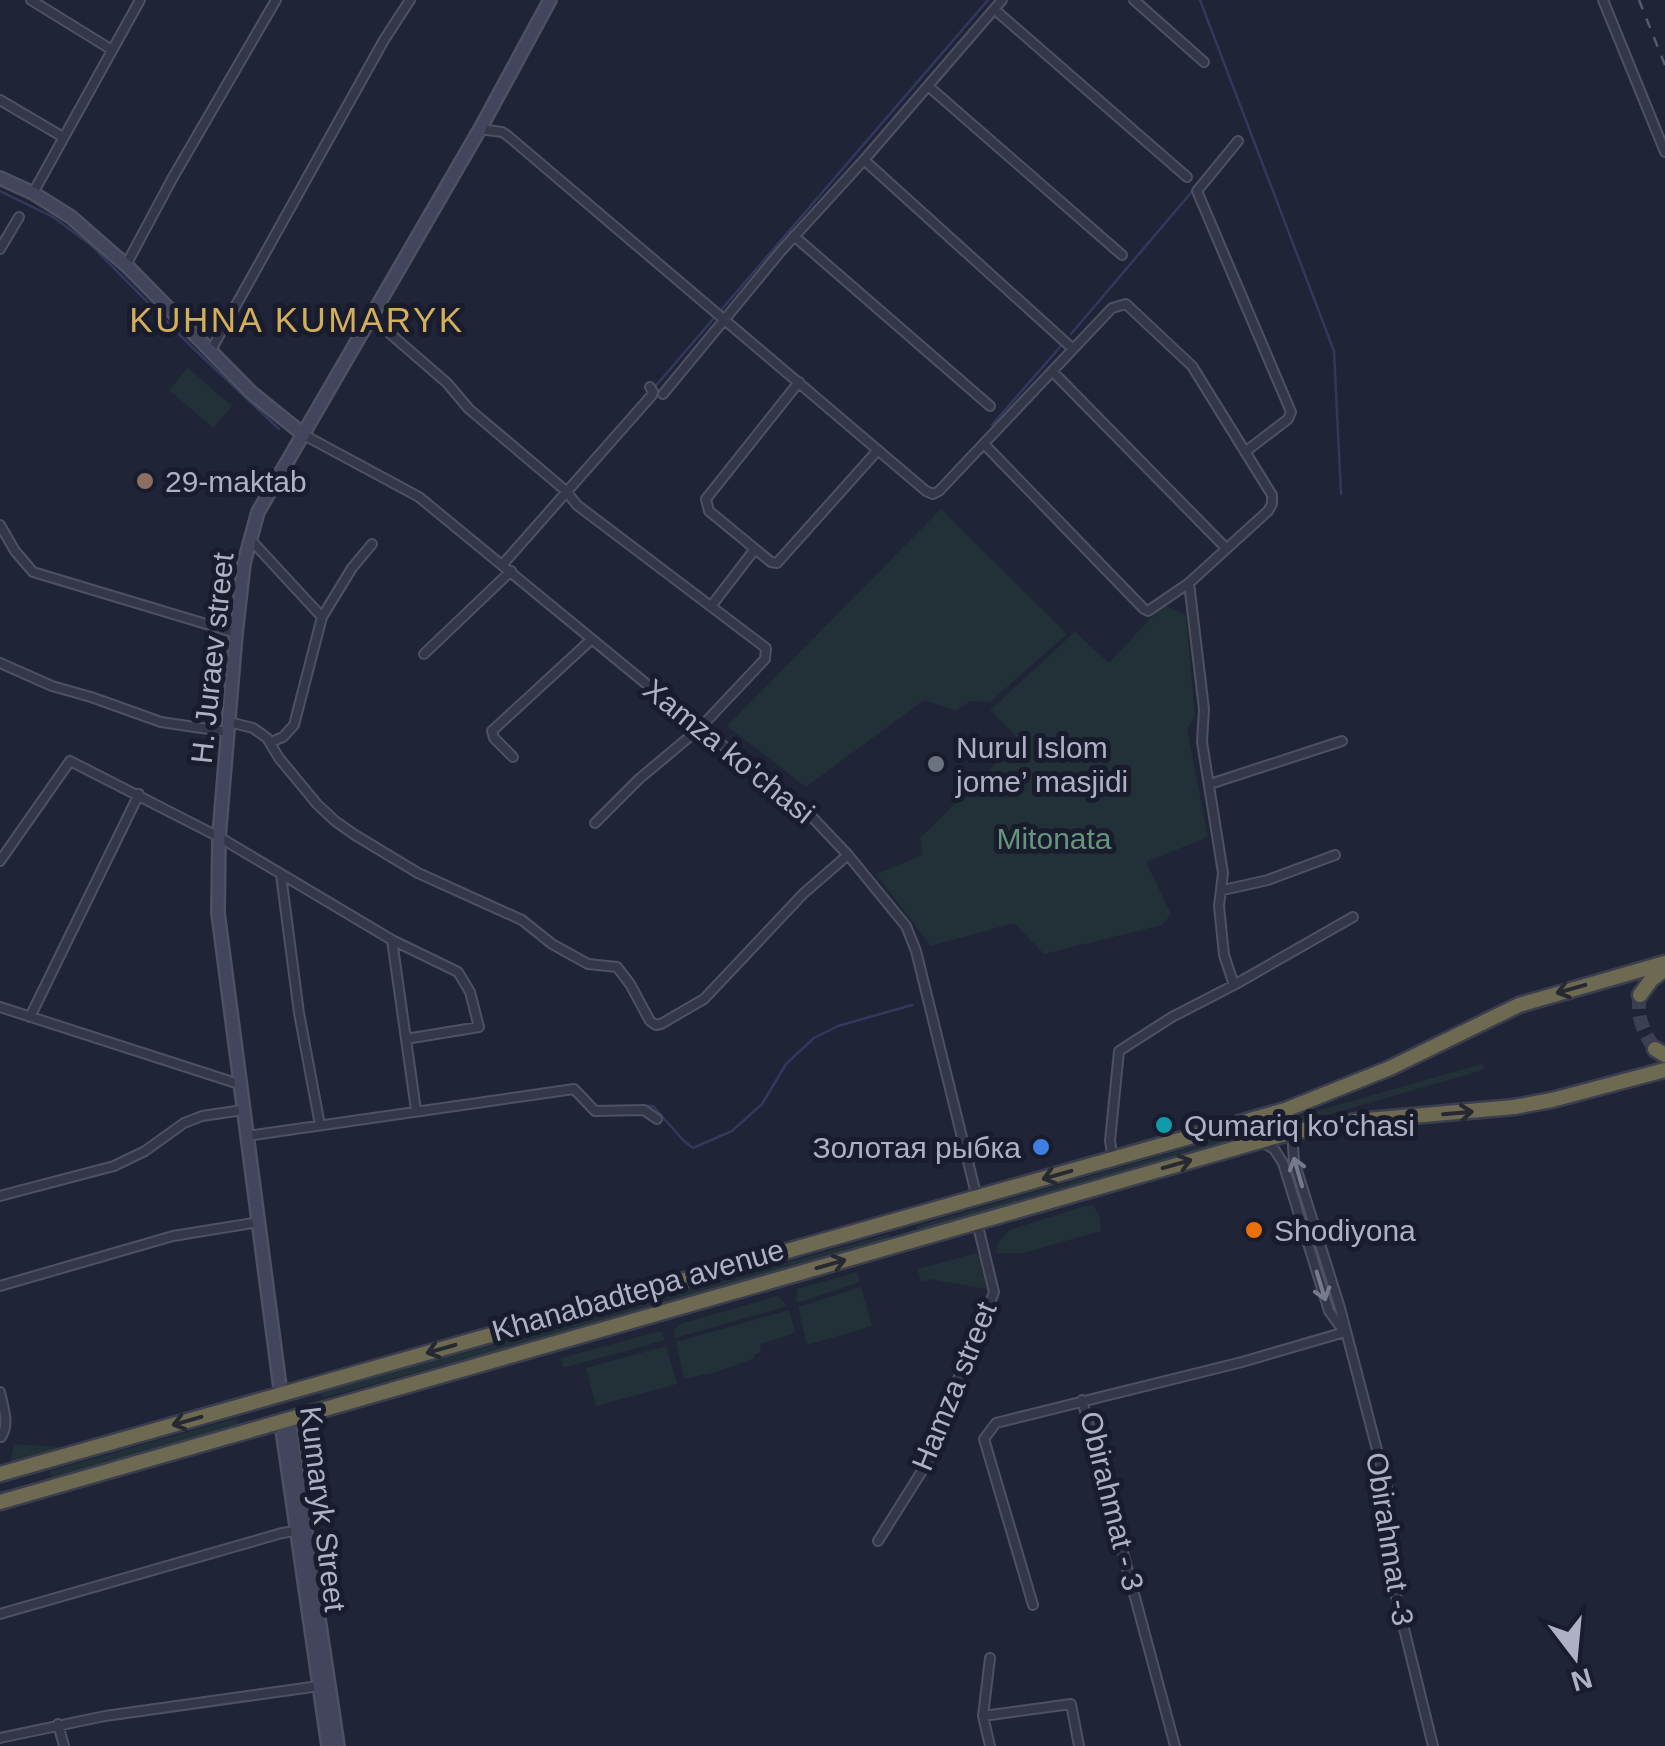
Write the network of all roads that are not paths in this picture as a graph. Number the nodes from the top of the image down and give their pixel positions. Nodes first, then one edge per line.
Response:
1 (31, 0) edge
2 (140, 0) edge
3 (276, 0) edge
4 (410, 0) edge
5 (550, 0) edge
6 (1002, 0) edge
7 (1134, 0) edge
8 (1603, 0) edge
9 (994, 10) junction
10 (112, 50) junction
11 (1204, 62) dead end
12 (928, 86) junction
13 (0, 100) edge
14 (480, 128) junction
15 (62, 137) junction
16 (1238, 141) dead end
17 (1665, 152) edge
18 (864, 160) junction
19 (1187, 177) dead end
20 (0, 178) edge
21 (33, 192) junction
22 (19, 217) dead end
23 (0, 225) edge
24 (10, 232) junction
25 (794, 236) junction
26 (0, 249) edge
27 (1122, 255) dead end
28 (126, 265) junction
29 (372, 318) junction
30 (725, 320) junction
31 (211, 350) junction
32 (1073, 350) junction
33 (1052, 372) junction
34 (799, 382) junction
35 (650, 387) dead end
36 (663, 394) dead end
37 (990, 406) dead end
38 (304, 434) junction
39 (984, 444) junction
40 (878, 450) junction
41 (1245, 452) junction
42 (566, 491) junction
43 (0, 525) edge
44 (250, 540) junction
45 (372, 544) dead end
46 (1226, 548) junction
47 (756, 549) junction
48 (507, 567) junction
49 (1188, 582) junction
50 (712, 606) junction
51 (322, 617) junction
52 (236, 633) junction
53 (592, 639) junction
54 (424, 654) dead end
55 (0, 663) edge
56 (229, 727) junction
57 (700, 728) junction
58 (1342, 741) dead end
59 (272, 742) junction
60 (513, 757) dead end
61 (1210, 784) junction
62 (139, 794) junction
63 (595, 824) dead end
64 (219, 836) junction
65 (848, 854) junction
66 (1335, 854) dead end
67 (0, 861) edge
68 (281, 876) junction
69 (1223, 890) junction
70 (1353, 917) dead end
71 (392, 940) junction
72 (1665, 966) edge
73 (1234, 985) junction
74 (1640, 995) dead end
75 (0, 1007) edge
76 (30, 1017) junction
77 (406, 1039) junction
78 (1665, 1070) edge
79 (239, 1084) junction
80 (242, 1110) junction
81 (416, 1110) junction
82 (657, 1118) dead end
83 (320, 1125) junction
84 (1292, 1132) junction
85 (246, 1136) junction
86 (1254, 1142) junction
87 (1113, 1159) junction
88 (0, 1196) edge
89 (977, 1198) junction
90 (908, 1217) junction
91 (259, 1222) junction
92 (977, 1222) junction
93 (913, 1240) junction
94 (0, 1286) edge
95 (1345, 1332) junction
96 (0, 1392) edge
97 (281, 1395) junction
98 (1082, 1400) junction
99 (285, 1420) junction
100 (1, 1437) edge
101 (22, 1468) junction
102 (0, 1474) edge
103 (29, 1494) junction
104 (0, 1502) edge
105 (301, 1530) junction
106 (878, 1542) dead end
107 (1033, 1605) dead end
108 (0, 1614) edge
109 (990, 1658) dead end
110 (324, 1686) junction
111 (983, 1716) junction
112 (58, 1724) junction
113 (0, 1738) edge
114 (64, 1746) edge
115 (328, 1746) edge
116 (338, 1746) edge
117 (990, 1746) edge
118 (1079, 1746) edge
119 (1174, 1746) edge
120 (1433, 1746) edge

1 - 10 street
2 - 10 street
3 - 28 street
4 - 31 street
5 - 14 street, H. Juraev street
6 - 9 street
7 - 11 street
8 - 17 street
9 - 12 street
9 - 19 street
10 - 15 street
12 - 18 street
12 - 27 street
13 - 15 street
14 - 29 street, H. Juraev street
14 - 30 street
15 - 21 street
16 - 41 street
18 - 25 street
18 - 32 street
20 - 21 street
21 - 28 street
22 - 24 street
23 - 24 street
24 - 26 street
25 - 30 street
25 - 37 street
28 - 31 street
29 - 38 street, H. Juraev street
29 - 42 street
30 - 34 street
30 - 36 street
31 - 38 street
32 - 33 street
32 - 41 street
33 - 39 street
33 - 46 street
34 - 40 street
34 - 47 street
35 - 42 street
38 - 44 street, H. Juraev street
38 - 48 street, Xamza ko'chasi
39 - 40 street
39 - 49 street
40 - 47 street
41 - 46 street
42 - 48 street
42 - 50 street
43 - 52 street
44 - 51 street
44 - 52 street, H. Juraev street
45 - 51 street
46 - 49 street
47 - 50 street
48 - 53 street, Xamza ko'chasi
48 - 54 street
49 - 61 street
50 - 57 street
51 - 59 street
52 - 56 street, H. Juraev street
53 - 57 street, Xamza ko'chasi
53 - 60 street
55 - 56 street
56 - 59 street
56 - 64 street, H. Juraev street
57 - 63 street
57 - 65 street, Xamza ko'chasi
58 - 61 street
59 - 65 street
61 - 69 street
62 - 64 street
62 - 67 street
62 - 76 street
64 - 68 street
64 - 79 street, H. Juraev street
65 - 89 street, Xamza ko'chasi
66 - 69 street
68 - 71 street
68 - 83 street
69 - 73 street
70 - 73 street
71 - 77 street
71 - 77 street
72 - 74 highway
72 -> 87 highway, Khanabadtepa avenue
73 - 87 street
75 - 76 street
76 - 79 street
77 - 81 street
84 -> 78 highway, Khanabadtepa avenue
79 - 80 street, H. Juraev street
80 - 85 street, H. Juraev street
80 - 88 street
81 - 82 street
81 - 83 street
83 - 85 street
84 - 86 highway, Khanabadtepa avenue
95 -> 84 street
85 - 91 street, H. Juraev street
92 -> 86 highway, Khanabadtepa avenue
86 -> 95 street
87 -> 89 highway, Khanabadtepa avenue
89 - 90 highway, Khanabadtepa avenue
90 - 93 highway
90 -> 97 highway, Khanabadtepa avenue
91 - 94 street
91 - 97 street, H. Juraev street
92 - 93 highway, Khanabadtepa avenue
92 - 106 street, Hamza street
99 -> 93 highway, Khanabadtepa avenue
95 - 98 street, Obirahmat - 3
95 - 120 street, Obirahmat -3
96 - 100 street
97 - 99 highway, Kumaryk Street
97 -> 101 highway, Khanabadtepa avenue
98 - 107 street
98 - 119 street, Obirahmat - 3
99 - 103 highway, Khanabadtepa avenue
99 - 105 street, Kumaryk Street
101 - 102 highway, Khanabadtepa avenue
101 - 103 highway
103 - 104 highway, Khanabadtepa avenue
105 - 108 street
105 - 110 street, Kumaryk Street
109 - 111 street
110 - 112 street
110 - 115 street, Kumaryk Street
110 - 116 street, Kumaryk Street
111 - 117 street
111 - 118 street
112 - 113 street
112 - 114 street

